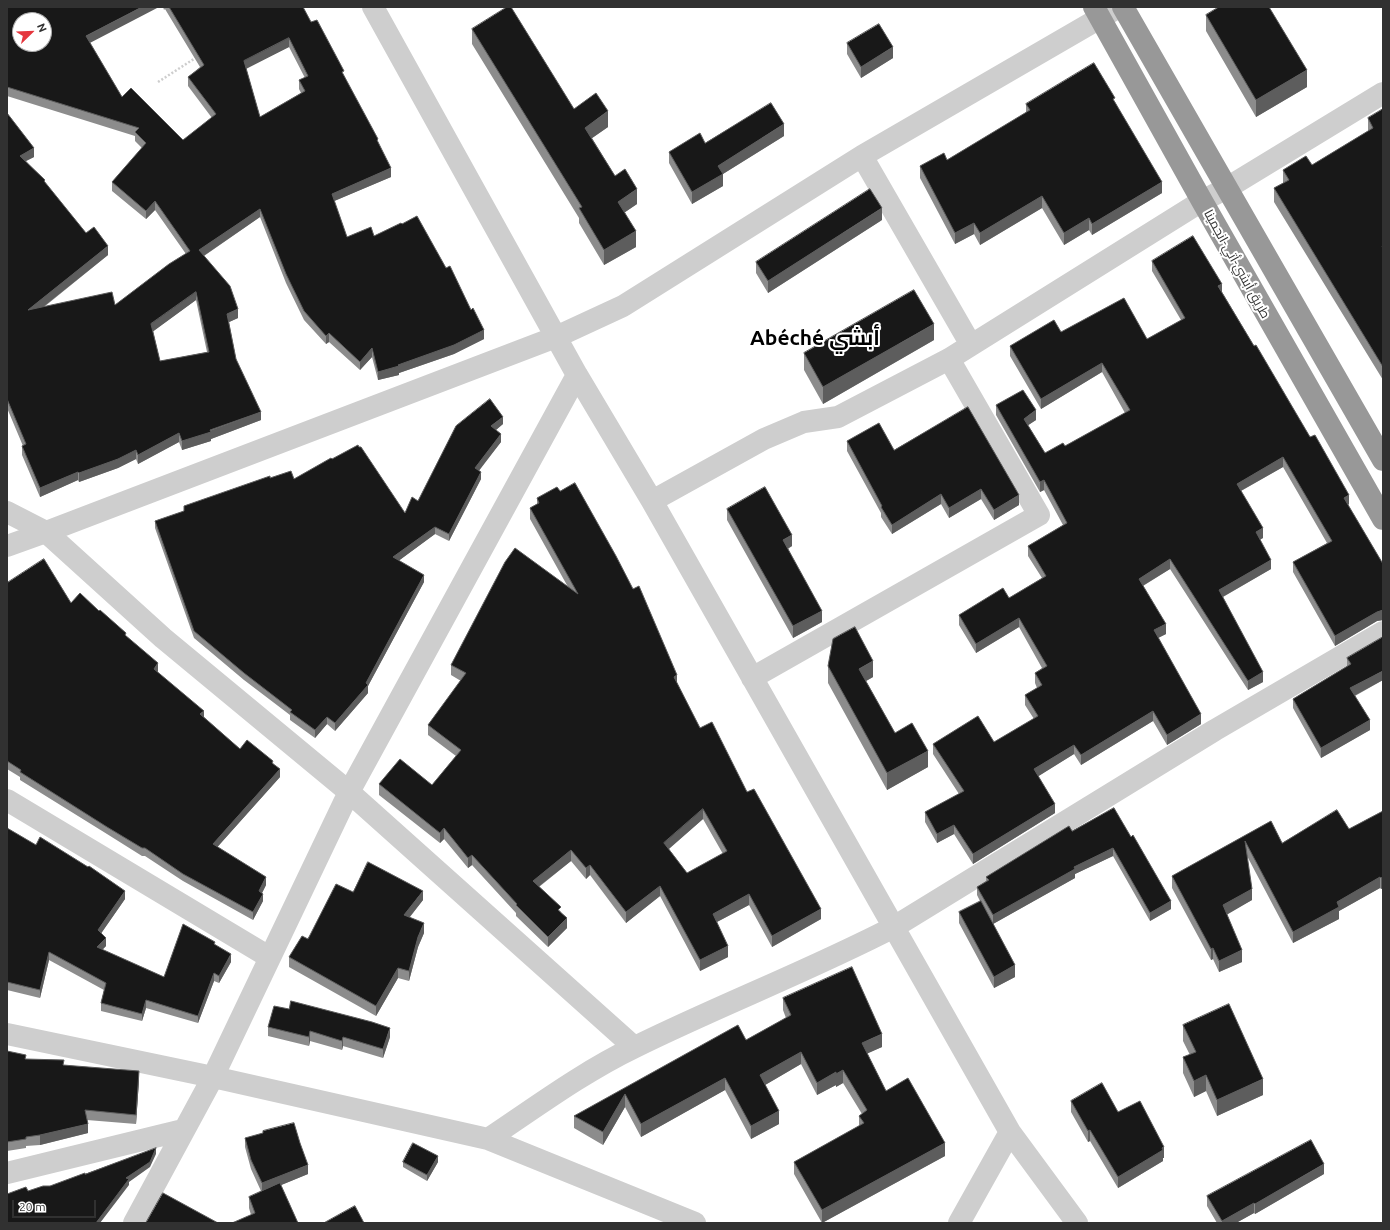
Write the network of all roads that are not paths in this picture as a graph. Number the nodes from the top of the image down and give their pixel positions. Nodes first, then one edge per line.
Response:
1 (373, 7) edge
2 (1119, 7) edge
3 (1124, 7) edge
4 (1097, 12) edge
5 (1383, 93) edge
6 (862, 156) junction
7 (1227, 188) junction
8 (1202, 201) junction
9 (556, 337) junction
10 (971, 345) junction
11 (949, 359) junction
12 (577, 375) junction
13 (1383, 460) edge
14 (652, 501) junction
15 (7, 512) edge
16 (1383, 519) edge
17 (46, 532) junction
18 (7, 546) edge
19 (1383, 632) edge
20 (752, 678) junction
21 (349, 792) junction
22 (7, 800) edge
23 (894, 927) junction
24 (269, 957) junction
25 (7, 1034) edge
26 (634, 1047) junction
27 (212, 1077) junction
28 (184, 1130) junction
29 (1010, 1132) junction
30 (488, 1139) junction
31 (7, 1173) edge
32 (134, 1223) edge
33 (696, 1223) edge
34 (959, 1223) edge
35 (1077, 1223) edge

1 - 9 street
2 - 4 street
3 - 7 highway
4 - 6 street
4 - 8 highway, طريق أبشي-أتي-انجمينا
5 - 7 street
6 - 9 street
6 - 10 street
7 - 8 street
7 - 13 highway
8 - 10 street
8 - 16 highway, طريق أبشي-أتي-انجمينا
9 - 12 street
9 - 17 street
10 - 11 street
11 - 14 street
11 - 20 street
12 - 14 street
12 - 21 street
14 - 20 street
15 - 17 street
17 - 18 street
17 - 21 street
19 - 23 street
20 - 23 street
21 - 24 street
21 - 26 street
22 - 24 street
23 - 26 street
23 - 29 street
24 - 27 street
25 - 27 street
26 - 30 street
27 - 28 street
27 - 30 street
28 - 31 street
28 - 32 street
29 - 34 street
29 - 35 street
30 - 33 street

